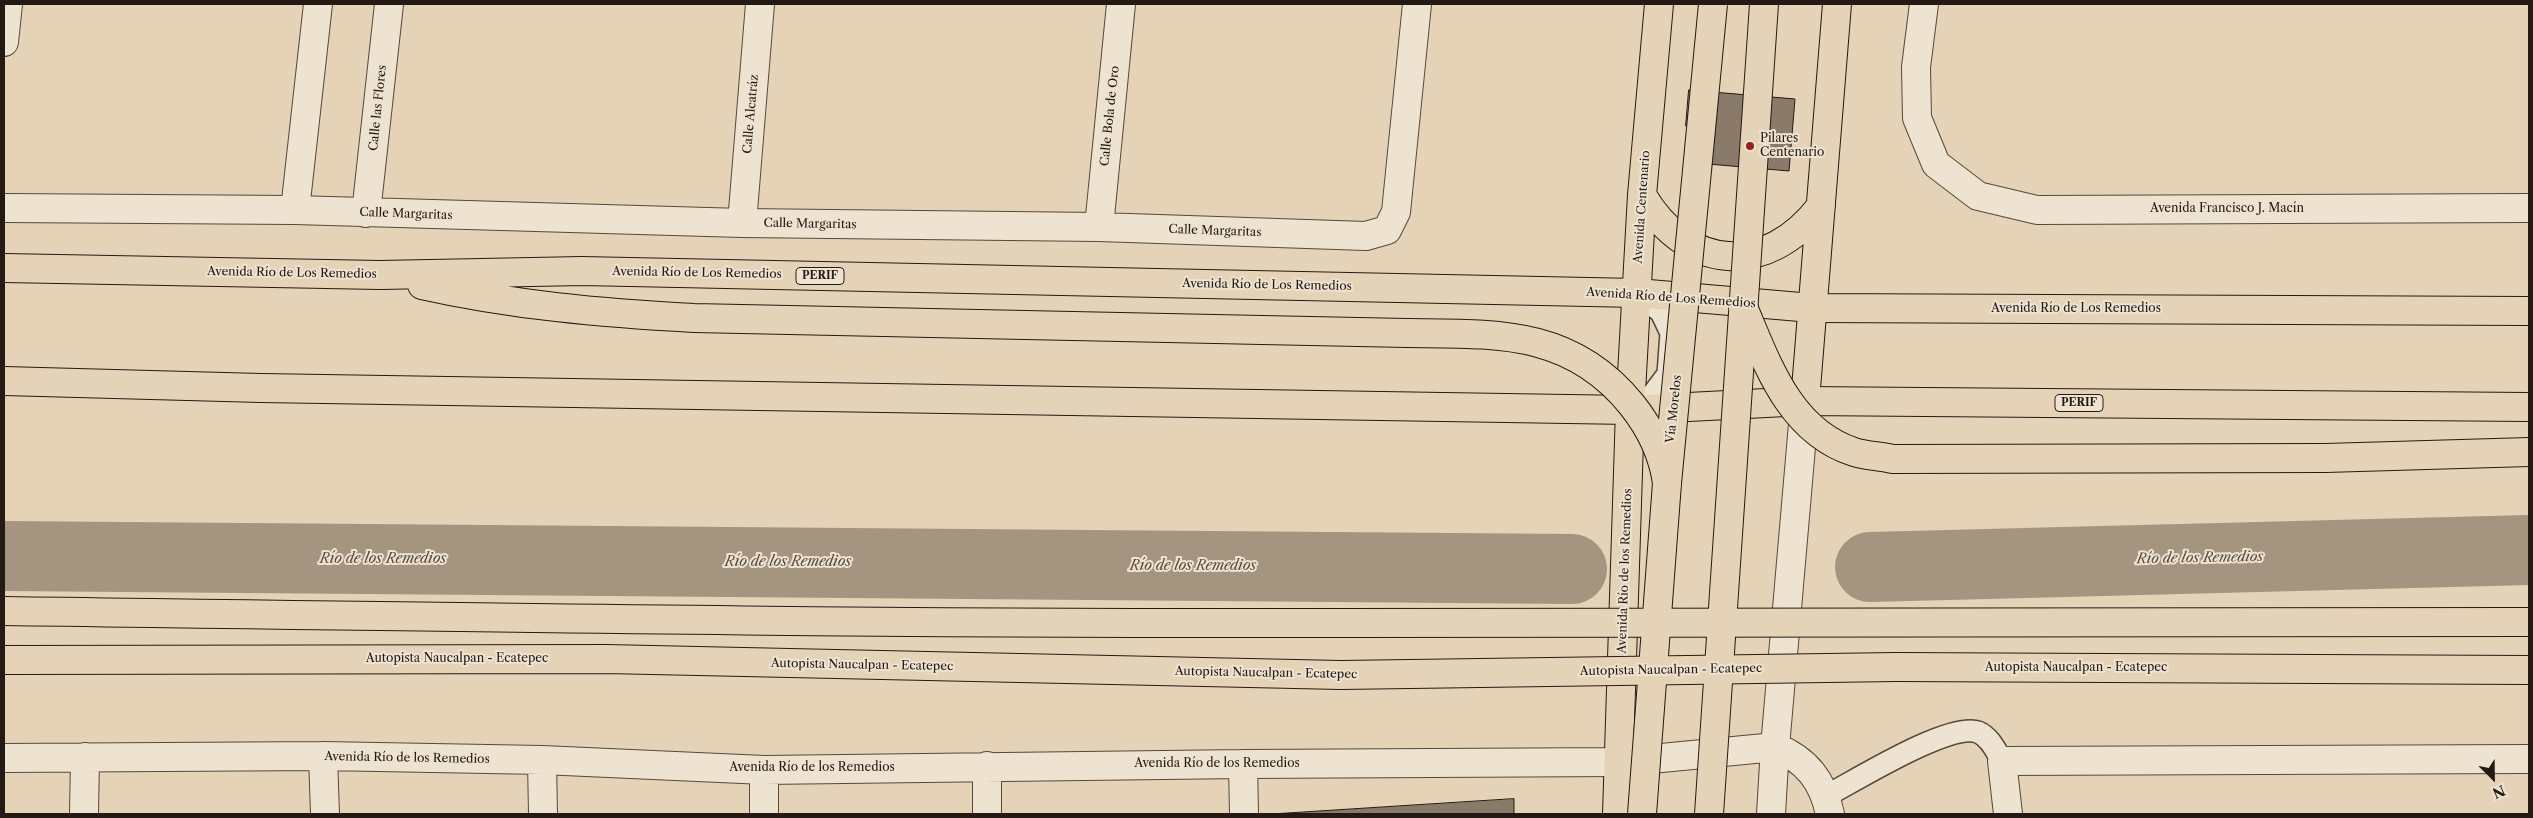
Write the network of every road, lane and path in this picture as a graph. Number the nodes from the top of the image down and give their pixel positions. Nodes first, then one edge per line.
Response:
1 (8, 4) edge
2 (318, 4) edge
3 (389, 4) edge
4 (760, 4) edge
5 (1121, 4) edge
6 (1417, 4) edge
7 (1659, 4) edge
8 (1714, 4) edge
9 (1764, 4) edge
10 (1837, 4) edge
11 (1924, 4) edge
12 (4, 42) edge
13 (1642, 195) junction
14 (1821, 206) junction
15 (4, 208) edge
16 (2529, 208) edge
17 (295, 210) junction
18 (366, 213) junction
19 (742, 223) junction
20 (1099, 228) junction
21 (4, 268) edge
22 (380, 275) junction
23 (1637, 293) junction
24 (1743, 306) junction
25 (1812, 308) junction
26 (2529, 311) edge
27 (4, 381) edge
28 (1805, 401) junction
29 (2529, 407) edge
30 (1630, 410) junction
31 (2529, 452) edge
32 (1667, 484) junction
33 (4, 610) edge
34 (2529, 622) edge
35 (4, 660) edge
36 (2529, 670) edge
37 (1775, 747) junction
38 (323, 756) junction
39 (85, 757) junction
40 (4, 758) edge
41 (2529, 759) edge
42 (542, 760) junction
43 (2002, 761) junction
44 (1620, 762) junction
45 (1243, 764) junction
46 (987, 766) junction
47 (764, 770) junction
48 (1828, 805) edge
49 (84, 814) edge
50 (325, 814) edge
51 (543, 814) edge
52 (764, 814) edge
53 (987, 814) edge
54 (1244, 814) edge
55 (1617, 814) edge
56 (1642, 814) edge
57 (1709, 814) edge
58 (1771, 814) edge
59 (2008, 814) edge

1 - 12 street
2 - 17 street
3 - 18 street, Calle las Flores
4 - 19 street, Calle Alcatráz
5 - 20 street, Calle Bola de Oro
6 - 20 street, Calle Margaritas
7 - 13 main road, Avenida Centenario
8 - 32 main road, Vía Morelos, bridge
9 - 24 main road, bridge
10 - 14 main road
11 - 16 street, Avenida Francisco J. Macín
13 - 14 main road
13 - 23 main road, Avenida Centenario
14 - 25 main road
15 - 17 street, Calle Margaritas
17 - 18 street, Calle Margaritas
18 - 19 street, Calle Margaritas
19 - 20 street, Calle Margaritas
21 - 22 main road, Avenida Río de Los Remedios / PERIF
22 - 23 main road, Avenida Río de Los Remedios / PERIF
22 - 32 main road, bridge
23 - 25 main road, Avenida Río de Los Remedios / PERIF
23 - 30 main road, Avenida Centenario
23 - 30 lane
24 - 31 main road, bridge
24 - 57 main road, bridge
25 - 26 main road, Avenida Río de Los Remedios / PERIF
25 - 28 main road
27 - 30 main road, PERIF
28 - 29 main road, PERIF
28 - 30 main road, PERIF
28 - 37 street
30 - 44 main road, Avenida Río de los Remedios
32 - 56 main road, Vía Morelos, bridge
33 - 34 main road, bridge
35 - 36 main road, Autopista Naucalpan - Ecatepec, bridge
37 - 44 street
37 - 48 street
37 - 58 street
38 - 39 street, Avenida Río de los Remedios
38 - 42 street, Avenida Río de los Remedios
38 - 50 street
39 - 40 street, Avenida Río de los Remedios
39 - 49 street
41 - 43 street
42 - 47 street, Avenida Río de los Remedios
42 - 51 street
43 - 48 lane
43 - 59 street
44 - 45 street, Avenida Río de los Remedios
44 - 55 main road, Avenida Río de los Remedios
45 - 46 street, Avenida Río de los Remedios
45 - 54 street
46 - 47 street, Avenida Río de los Remedios
46 - 53 street
47 - 52 street

